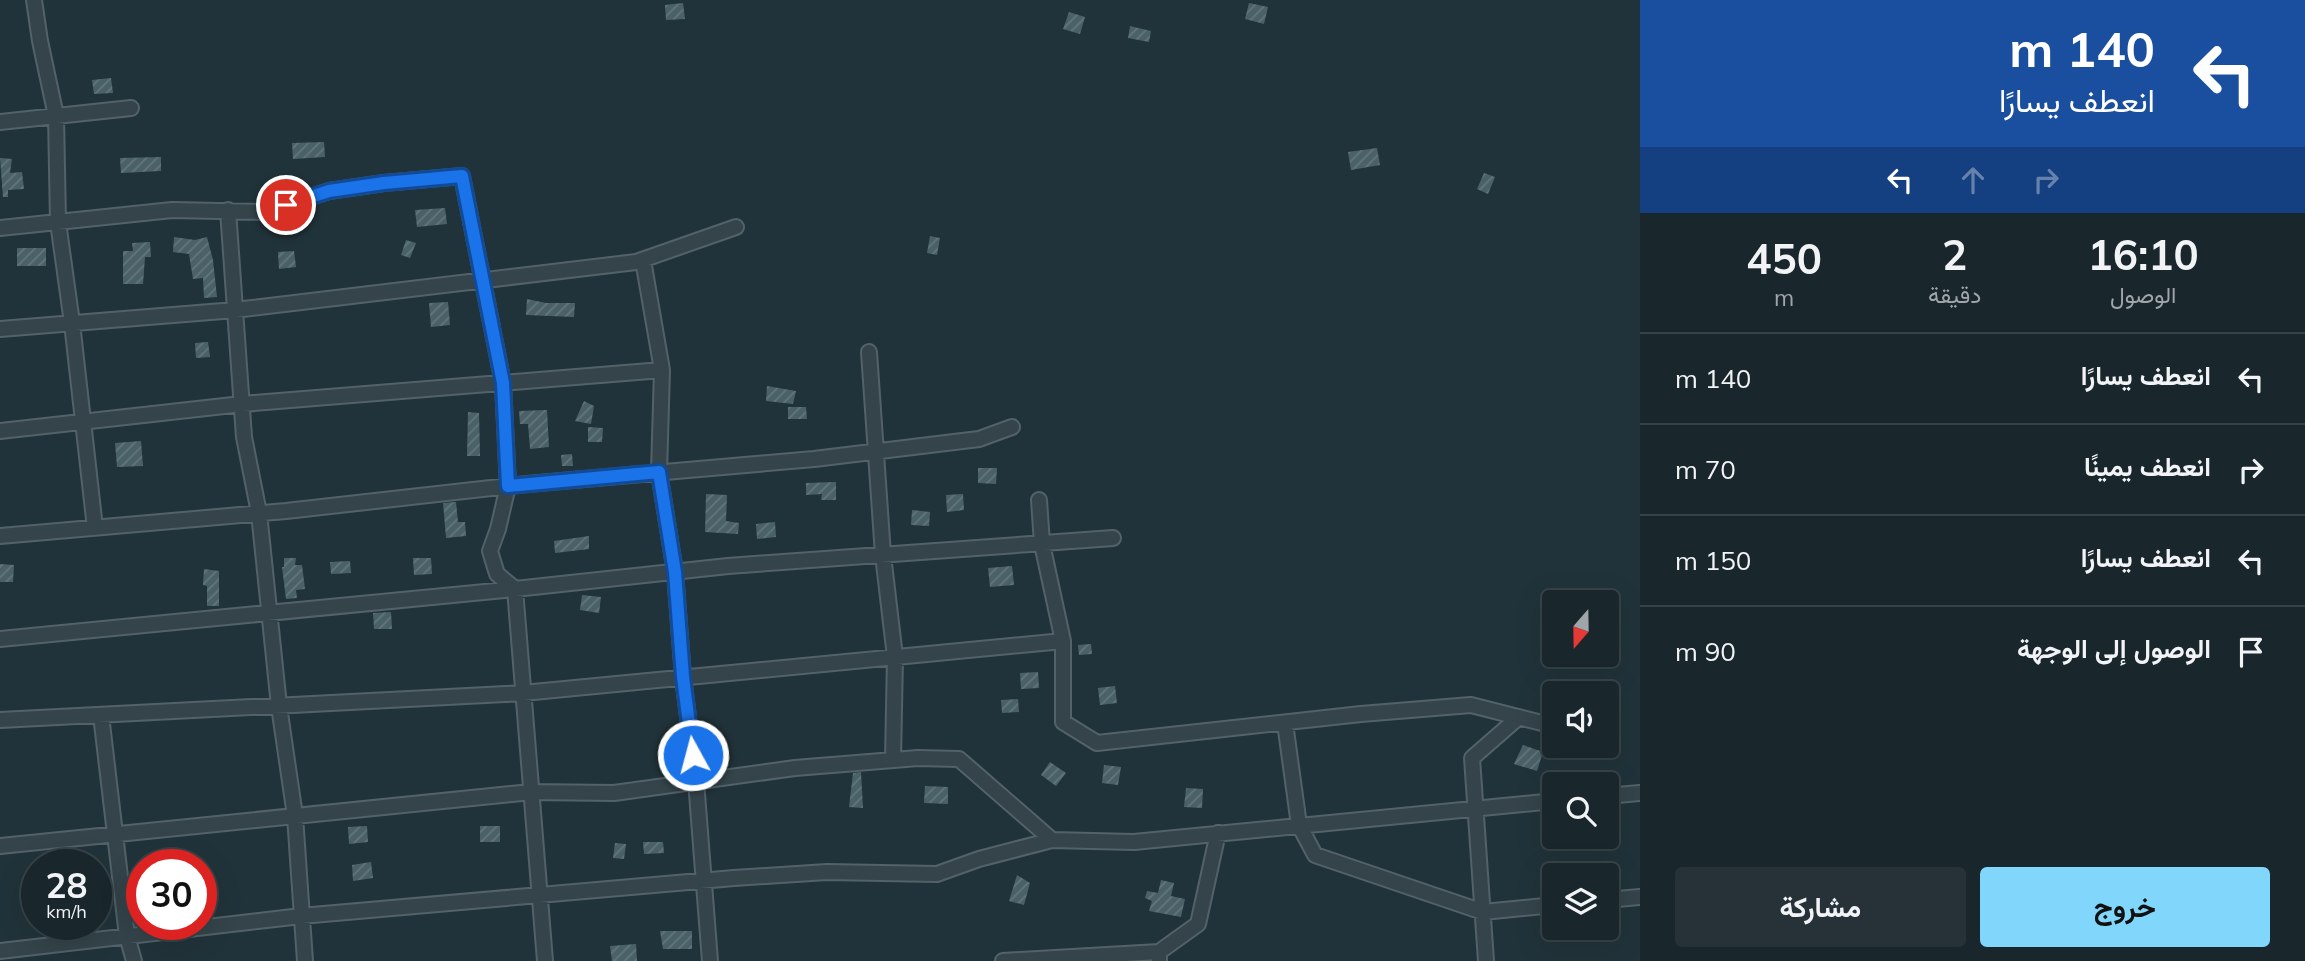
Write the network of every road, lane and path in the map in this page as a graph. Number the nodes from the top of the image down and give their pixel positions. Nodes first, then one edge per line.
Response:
1 (34, 0) edge
2 (131, 108) dead end
3 (56, 116) junction
4 (0, 122) edge
5 (228, 210) junction
6 (58, 222) junction
7 (0, 228) edge
8 (736, 228) dead end
9 (643, 260) junction
10 (483, 280) junction
11 (235, 310) junction
12 (72, 323) junction
13 (0, 329) edge
14 (869, 352) dead end
15 (662, 370) junction
16 (503, 383) junction
17 (242, 404) junction
18 (84, 422) junction
19 (1012, 427) dead end
20 (0, 431) edge
21 (877, 451) junction
22 (659, 472) junction
23 (508, 486) junction
24 (1039, 500) dead end
25 (259, 513) junction
26 (95, 528) junction
27 (0, 536) edge
28 (1113, 538) dead end
29 (1042, 544) junction
30 (883, 555) junction
31 (675, 572) junction
32 (515, 589) junction
33 (270, 613) junction
34 (0, 639) edge
35 (1063, 641) junction
36 (895, 657) junction
37 (683, 677) junction
38 (523, 693) junction
39 (279, 706) junction
40 (101, 715) junction
41 (1519, 717) junction
42 (0, 720) edge
43 (1284, 723) junction
44 (1542, 723) dead end
45 (893, 760) junction
46 (696, 781) junction
47 (531, 792) junction
48 (1640, 793) edge
49 (1619, 795) edge
50 (1542, 802) edge
51 (1475, 808) junction
52 (295, 816) junction
53 (1299, 825) junction
54 (1218, 833) junction
55 (115, 834) junction
56 (1052, 840) junction
57 (0, 846) edge
58 (703, 881) junction
59 (539, 896) junction
60 (1640, 897) edge
61 (1619, 899) edge
62 (1542, 906) edge
63 (1483, 912) junction
64 (302, 916) junction
65 (217, 926) edge
66 (126, 928) edge
67 (126, 936) edge
68 (128, 940) edge
69 (0, 951) edge
70 (1159, 956) edge
71 (134, 961) edge
72 (304, 961) edge
73 (545, 961) edge
74 (710, 961) edge
75 (1003, 961) edge
76 (1486, 961) edge

1 - 3 street
2 - 3 street
3 - 4 street
3 - 6 street
5 - 6 street
5 - 10 street
5 - 11 street
6 - 7 street
6 - 12 street
8 - 9 street
9 - 10 street
9 - 15 street
10 - 11 street
10 - 16 street
11 - 12 street
11 - 17 street
12 - 13 street
12 - 18 street
14 - 21 street
15 - 16 street
15 - 22 street
16 - 17 street
16 - 23 street
17 - 18 street
17 - 25 street
18 - 20 street
18 - 26 street
19 - 21 street
21 - 22 street
21 - 30 street
22 - 23 street
22 - 31 street
23 - 25 street
23 - 32 street
24 - 29 street
25 - 26 street
25 - 33 street
26 - 27 street
28 - 29 street
29 - 30 street
29 - 35 street
30 - 31 street
30 - 36 street
31 - 32 street
31 - 37 street
32 - 33 street
32 - 38 street
33 - 34 street
33 - 39 street
35 - 36 street
35 - 43 street
36 - 37 street
36 - 45 street
37 - 38 street
37 - 46 street
38 - 39 street
38 - 47 street
39 - 40 street
39 - 52 street
40 - 42 street
40 - 55 street
41 - 43 street
41 - 44 street
41 - 51 street
43 - 53 street
45 - 46 street
45 - 56 street
46 - 47 street
46 - 58 street
47 - 52 street
47 - 59 street
48 - 49 street
50 - 51 street
51 - 53 street
51 - 63 street
52 - 55 street
52 - 64 street
53 - 54 street
53 - 63 street
54 - 56 street
54 - 70 street
55 - 57 street
55 - 66 street
56 - 58 street
58 - 59 street
58 - 74 street
59 - 64 street
59 - 73 street
60 - 61 street
62 - 63 street
63 - 76 street
64 - 65 street
64 - 72 street
67 - 69 street
68 - 71 street
70 - 75 street

